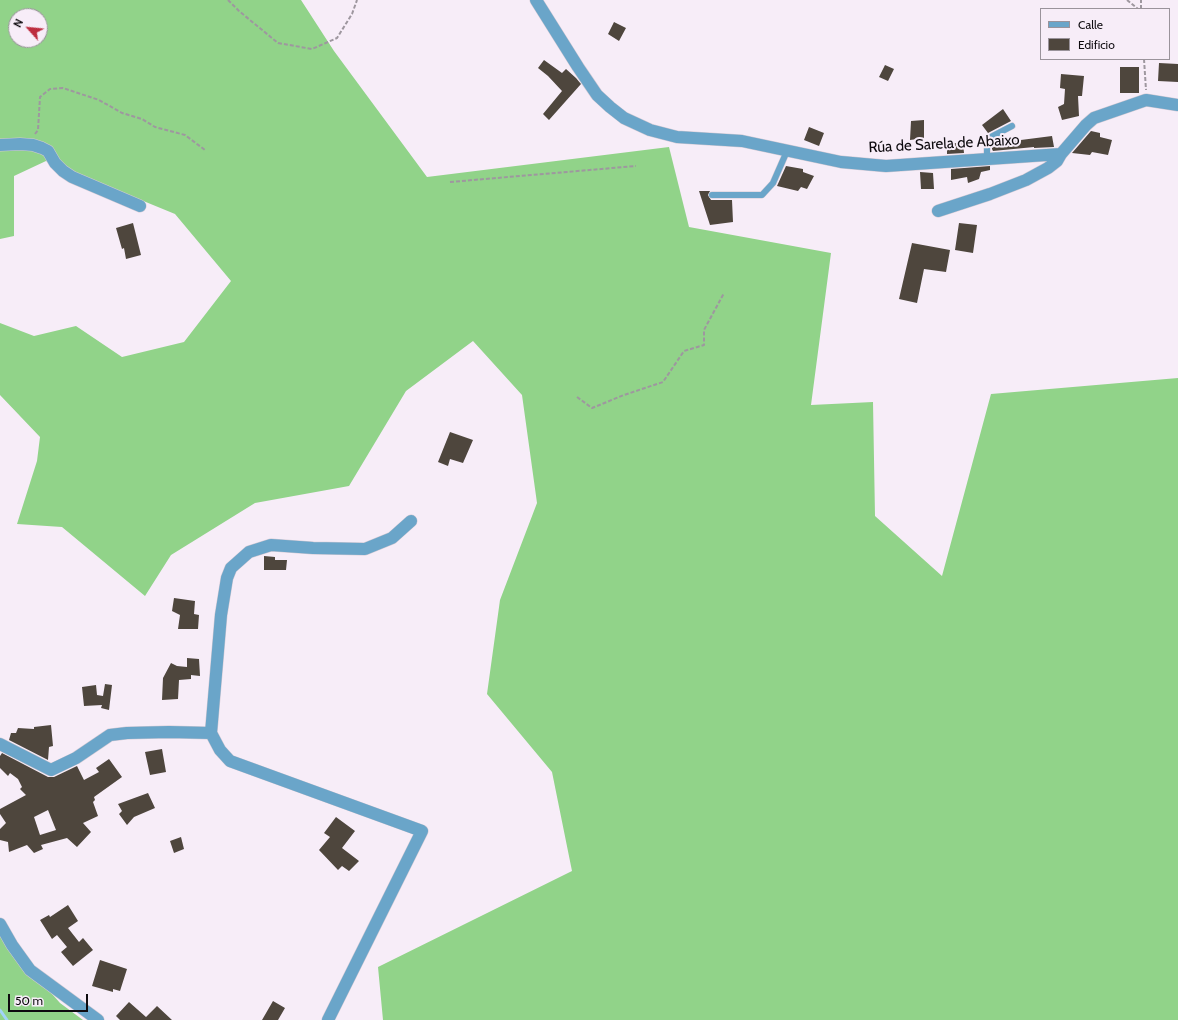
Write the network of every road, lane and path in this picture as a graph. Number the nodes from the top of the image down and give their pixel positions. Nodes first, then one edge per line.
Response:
1 (228, 0) edge
2 (357, 0) edge
3 (536, 0) edge
4 (1127, 0) edge
5 (1138, 8) edge
6 (1144, 60) edge
7 (1146, 100) junction
8 (1178, 105) edge
9 (1012, 126) dead end
10 (28, 145) junction
11 (0, 146) edge
12 (205, 150) dead end
13 (787, 152) junction
14 (1061, 154) junction
15 (987, 158) junction
16 (636, 166) dead end
17 (450, 182) dead end
18 (712, 195) dead end
19 (140, 206) dead end
20 (938, 211) dead end
21 (724, 293) dead end
22 (577, 397) dead end
23 (411, 521) dead end
24 (211, 733) junction
25 (1, 745) edge
26 (0, 924) edge
27 (98, 1020) edge
28 (328, 1020) edge

1 - 2 path
3 - 13 street, Rúa de Sarela de Abaixo
4 - 5 path
6 - 7 path
7 - 8 street
7 - 14 street
9 - 15 lane
10 - 11 street
10 - 12 path
10 - 19 street
13 - 15 street, Rúa de Sarela de Abaixo
13 - 18 lane
14 - 15 street, Rúa de Sarela de Abaixo
14 - 20 street
16 - 17 path
21 - 22 path
23 - 24 street
24 - 25 street
24 - 28 street
26 - 27 street

